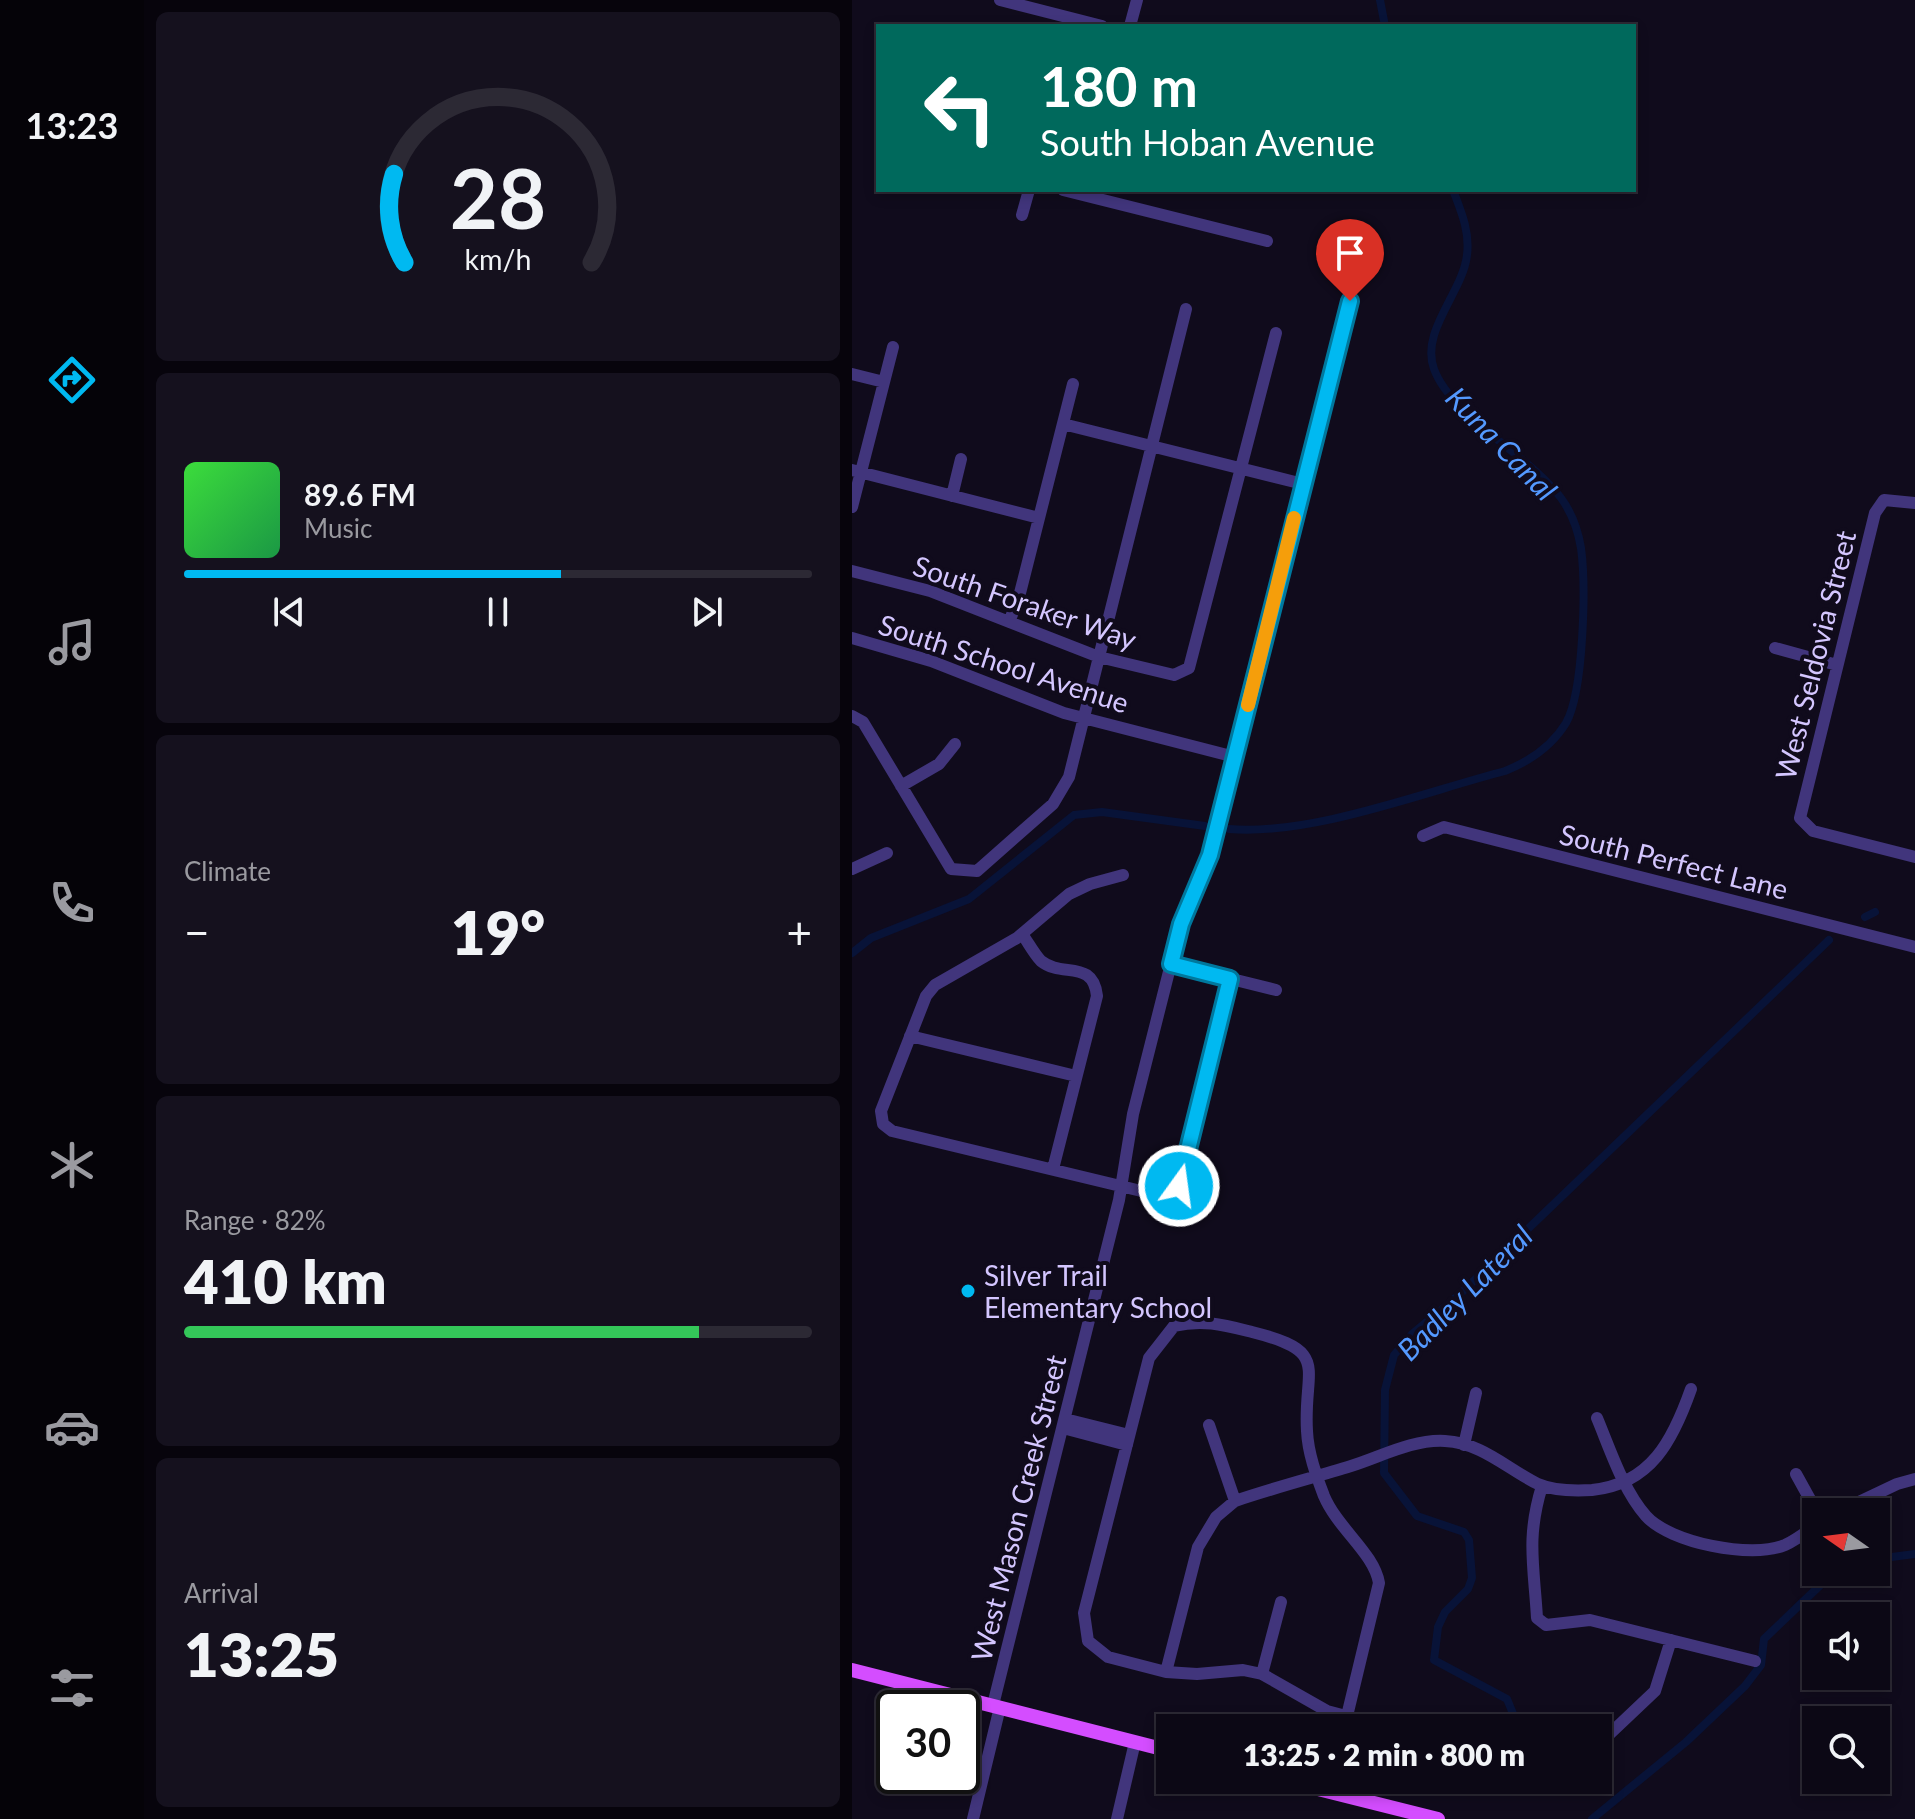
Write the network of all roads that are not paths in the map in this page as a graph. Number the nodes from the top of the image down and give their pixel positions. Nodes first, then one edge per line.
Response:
1 (1000, 0) edge
2 (1137, 0) edge
3 (1015, 2) edge
4 (1095, 24) edge
5 (1131, 24) edge
6 (1028, 192) edge
7 (1088, 193) edge
8 (1022, 215) dead end
9 (1267, 241) dead end
10 (1350, 301) dead end
11 (1186, 309) dead end
12 (1276, 333) dead end
13 (893, 347) dead end
14 (852, 374) edge
15 (884, 382) junction
16 (1073, 384) dead end
17 (1063, 424) junction
18 (1152, 446) junction
19 (961, 459) dead end
20 (1240, 469) junction
21 (856, 471) edge
22 (1303, 484) junction
23 (952, 496) junction
24 (1915, 503) edge
25 (852, 507) edge
26 (1039, 518) junction
27 (852, 571) edge
28 (1009, 622) junction
29 (852, 638) edge
30 (1775, 648) dead end
31 (1099, 657) junction
32 (1837, 665) junction
33 (852, 716) edge
34 (1083, 718) junction
35 (955, 744) dead end
36 (1235, 757) junction
37 (901, 786) junction
38 (1423, 836) dead end
39 (887, 853) dead end
40 (1915, 857) edge
41 (852, 869) edge
42 (1123, 875) dead end
43 (1022, 934) junction
44 (1915, 947) edge
45 (1171, 964) junction
46 (1230, 979) junction
47 (1276, 990) dead end
48 (910, 1036) junction
49 (1076, 1076) junction
50 (1053, 1169) junction
51 (1122, 1186) junction
52 (1691, 1389) dead end
53 (1476, 1393) dead end
54 (1597, 1418) dead end
55 (1064, 1424) junction
56 (1209, 1425) dead end
57 (1128, 1440) junction
58 (1464, 1445) junction
59 (1796, 1474) dead end
60 (1317, 1476) junction
61 (1915, 1479) edge
62 (1626, 1482) junction
63 (1542, 1486) junction
64 (1809, 1498) edge
65 (1868, 1498) edge
66 (1235, 1501) junction
67 (1802, 1534) edge
68 (1281, 1602) dead end
69 (1671, 1640) junction
70 (1755, 1661) dead end
71 (852, 1670) edge
72 (1166, 1672) junction
73 (1262, 1674) junction
74 (996, 1706) junction
75 (1339, 1714) edge
76 (1347, 1714) edge
77 (1612, 1732) edge
78 (1135, 1742) junction
79 (1156, 1747) edge
80 (1338, 1794) edge
81 (973, 1819) edge
82 (1117, 1819) edge
83 (1438, 1819) edge

1 - 3 street
2 - 5 street
3 - 4 street
6 - 8 street
7 - 9 street
10 - 22 street, West Mason Creek Street
11 - 18 street
12 - 20 street
13 - 15 street
14 - 15 street
15 - 21 street
16 - 17 street
17 - 18 street
17 - 26 street
18 - 20 street
18 - 31 street
19 - 23 street
20 - 22 street
20 - 31 street, South Foraker Way
21 - 23 street
21 - 25 street
22 - 36 street, West Mason Creek Street
23 - 26 street
24 - 32 street, West Seldovia Street
26 - 28 street
27 - 28 street, South Foraker Way
28 - 31 street, South Foraker Way
29 - 34 street, South School Avenue
30 - 32 street
31 - 34 street
32 - 40 street, West Seldovia Street
33 - 37 street
34 - 36 street, South School Avenue
34 - 37 street
35 - 37 street
36 - 45 street, West Mason Creek Street
38 - 44 street, South Perfect Lane
39 - 41 street
42 - 43 street
43 - 48 street
43 - 49 street
45 - 46 street
45 - 51 street, West Mason Creek Street
46 - 47 street
46 - 51 street
48 - 49 street
48 - 50 street
49 - 50 street
50 - 51 street
51 - 55 street, West Mason Creek Street
52 - 62 street
53 - 58 street
54 - 62 street
55 - 57 street
55 - 74 street, West Mason Creek Street
56 - 66 street
57 - 60 street
57 - 72 street
58 - 60 street
58 - 63 street
59 - 64 street
60 - 66 street
60 - 76 street
61 - 65 street
62 - 63 street
62 - 67 street
63 - 69 street
66 - 72 street
68 - 73 street
69 - 70 street
69 - 77 street
71 - 74 main road
72 - 73 street
73 - 75 street
74 - 78 main road
74 - 81 street, West Mason Creek Street
78 - 79 main road
78 - 82 street
80 - 83 main road

